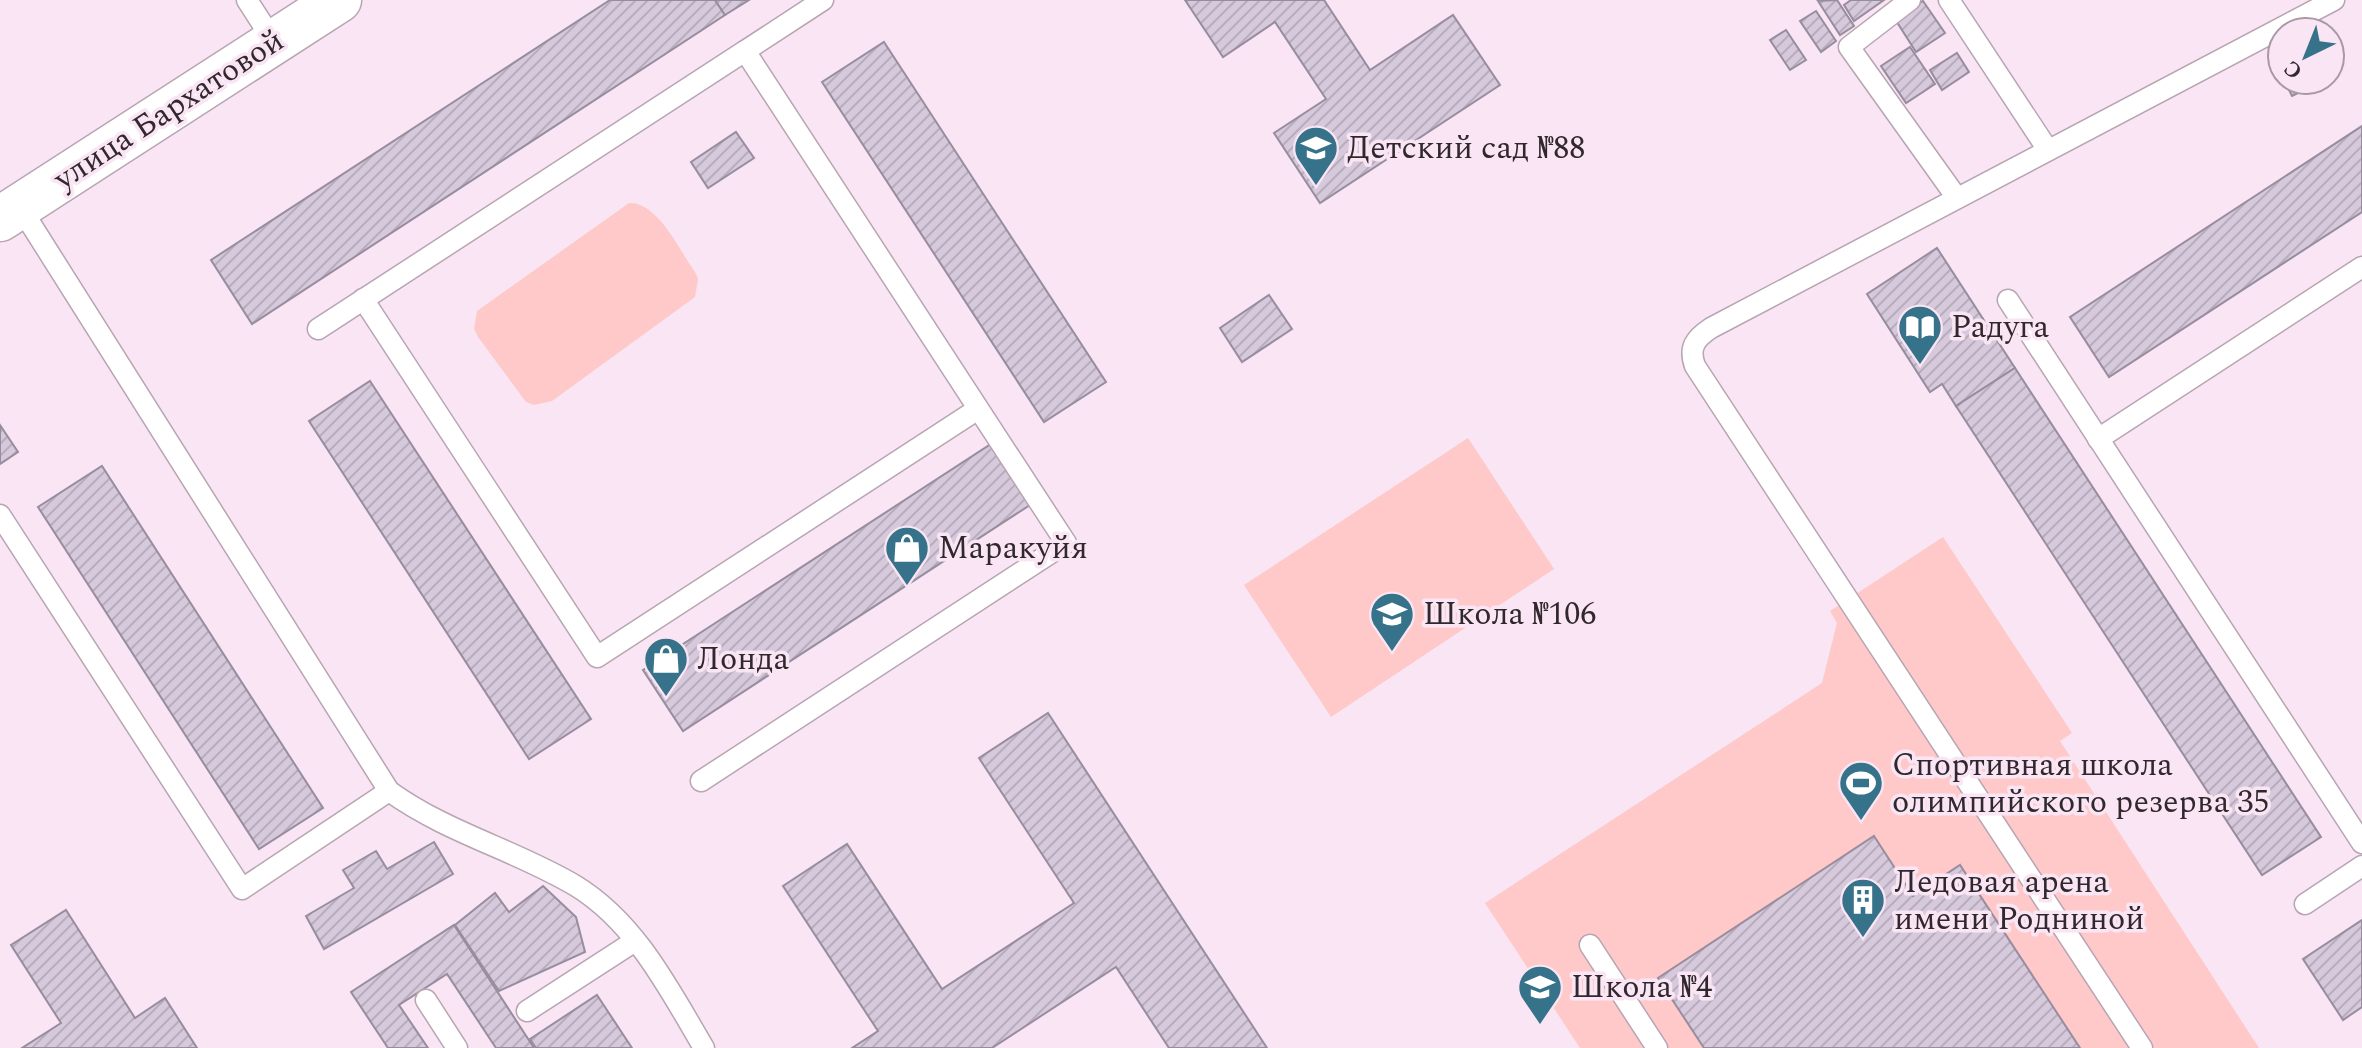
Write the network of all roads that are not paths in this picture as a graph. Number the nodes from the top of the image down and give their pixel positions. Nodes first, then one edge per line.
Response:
1 (247, 0) edge
2 (339, 0) edge
3 (823, 0) edge
4 (1910, 0) edge
5 (1949, 0) edge
6 (2334, 0) edge
7 (274, 42) junction
8 (745, 51) junction
9 (2048, 150) junction
10 (1957, 198) junction
11 (10, 213) edge
12 (2362, 267) edge
13 (363, 299) junction
14 (2008, 300) dead end
15 (318, 329) dead end
16 (978, 409) junction
17 (2098, 439) junction
18 (0, 515) edge
19 (701, 781) dead end
20 (389, 791) junction
21 (2362, 843) edge
22 (2362, 866) edge
23 (2305, 904) dead end
24 (635, 941) junction
25 (1590, 945) dead end
26 (426, 1000) dead end
27 (527, 1011) dead end
28 (457, 1048) edge
29 (704, 1048) edge
30 (1657, 1048) edge
31 (2142, 1048) edge

1 - 7 lane
2 - 7 street, улица Бархатовой
3 - 8 lane
4 - 10 lane
5 - 9 lane
6 - 9 lane
7 - 11 street, улица Бархатовой
8 - 13 lane
8 - 16 lane
9 - 10 lane
10 - 31 lane
11 - 20 lane
12 - 17 lane
13 - 15 lane
13 - 16 lane
14 - 17 lane
16 - 19 lane
17 - 21 lane
18 - 20 lane
20 - 24 lane
22 - 23 lane
24 - 27 lane
24 - 29 lane
25 - 30 lane
26 - 28 lane

